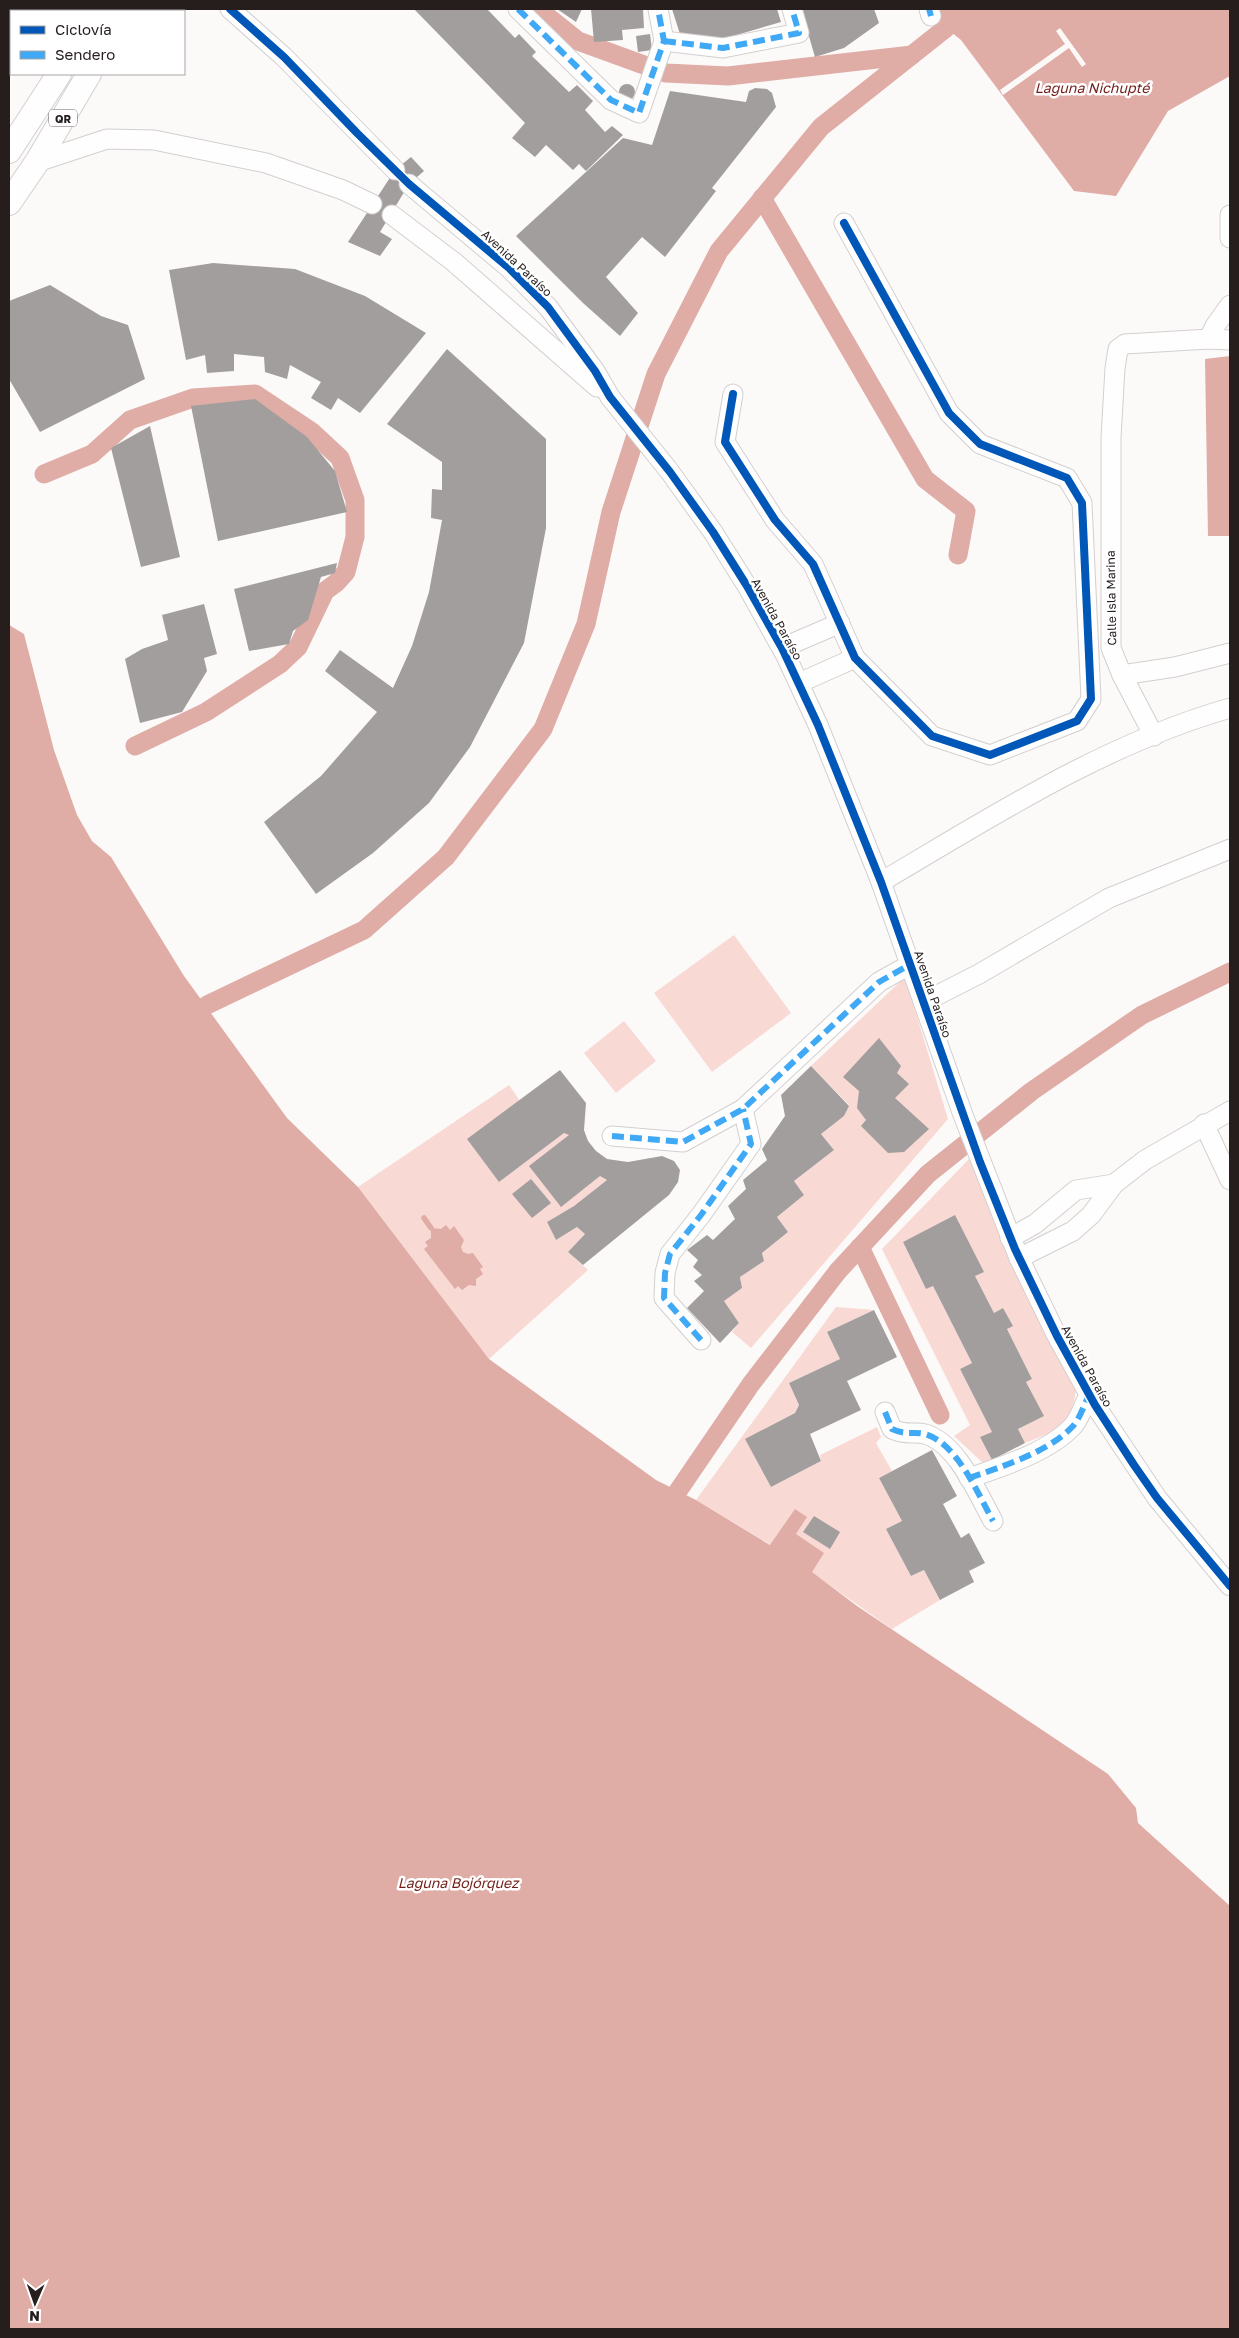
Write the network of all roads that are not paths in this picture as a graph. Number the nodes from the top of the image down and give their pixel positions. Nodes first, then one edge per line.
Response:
1 (230, 9) edge
2 (518, 9) edge
3 (658, 9) edge
4 (792, 9) edge
5 (663, 45) junction
6 (57, 75) edge
7 (88, 75) edge
8 (9, 151) edge
9 (37, 162) junction
10 (395, 170) dead end
11 (409, 184) dead end
12 (9, 203) edge
13 (372, 204) dead end
14 (392, 215) dead end
15 (1230, 215) edge
16 (844, 223) dead end
17 (1230, 238) edge
18 (476, 240) junction
19 (454, 262) junction
20 (1230, 305) edge
21 (1209, 339) junction
22 (1230, 340) edge
23 (733, 394) dead end
24 (614, 402) junction
25 (840, 623) junction
26 (782, 648) junction
27 (1230, 653) edge
28 (855, 658) junction
29 (1122, 675) junction
30 (800, 684) junction
31 (1230, 708) edge
32 (1154, 736) junction
33 (1230, 849) edge
34 (881, 882) junction
35 (911, 964) junction
36 (924, 1002) junction
37 (743, 1110) junction
38 (1230, 1111) edge
39 (1204, 1124) junction
40 (612, 1136) dead end
41 (1230, 1180) edge
42 (1114, 1184) junction
43 (1010, 1238) junction
44 (1019, 1258) junction
45 (701, 1340) dead end
46 (1089, 1395) junction
47 (885, 1412) dead end
48 (969, 1478) junction
49 (993, 1521) dead end
50 (1230, 1586) edge

1 - 10 street
2 - 5 street
3 - 5 street
4 - 5 street
6 - 8 main road, QR
7 - 9 main road, QR
9 - 12 main road, QR
9 - 13 street
11 - 18 street, Avenida Paraíso
14 - 19 street, Avenida Paraíso
15 - 17 street
16 - 28 street
18 - 19 street
18 - 24 street, Avenida Paraíso
19 - 24 street, Avenida Paraíso
20 - 21 street
21 - 22 street, Calle Isla Marina
21 - 29 street, Calle Isla Marina
23 - 25 street
24 - 26 street, Avenida Paraíso
25 - 26 street
25 - 28 street
26 - 30 street, Avenida Paraíso
27 - 29 street
28 - 30 street
29 - 32 street, Calle Isla Marina
30 - 34 street, Avenida Paraíso
31 - 32 street
32 - 34 street
33 - 36 street
34 - 35 street, Avenida Paraíso
35 - 36 street, Avenida Paraíso
35 - 37 street
36 - 43 street, Avenida Paraíso
37 - 40 street
37 - 45 street
38 - 39 street
39 - 41 street
39 - 42 street
42 - 43 street
42 - 44 street
43 - 44 street, Avenida Paraíso
44 - 46 street, Avenida Paraíso
46 - 48 street
46 - 50 street, Avenida Paraíso
47 - 48 street
48 - 49 street

